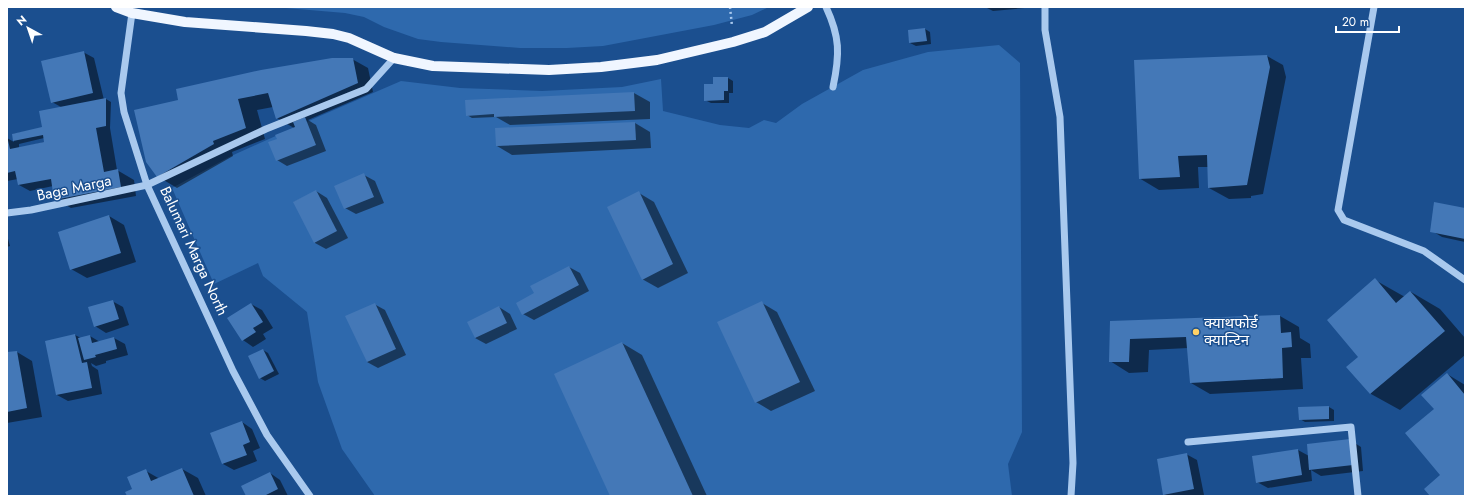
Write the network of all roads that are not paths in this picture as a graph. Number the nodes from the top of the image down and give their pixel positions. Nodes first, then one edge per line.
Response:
1 (116, 7) edge
2 (808, 7) edge
3 (826, 7) edge
4 (1045, 7) edge
5 (1374, 7) edge
6 (132, 13) junction
7 (394, 58) junction
8 (834, 87) dead end
9 (147, 185) junction
10 (7, 213) edge
11 (1465, 280) edge
12 (1188, 442) dead end
13 (310, 496) edge
14 (1071, 496) edge
15 (1358, 496) edge

1 - 6 main road
2 - 7 main road
3 - 8 street
4 - 14 street
5 - 11 street
6 - 7 main road
6 - 9 street, Balumari Marga North
7 - 9 street, Baga Marga
9 - 10 street, Baga Marga
9 - 13 street, Balumari Marga North
12 - 15 street

